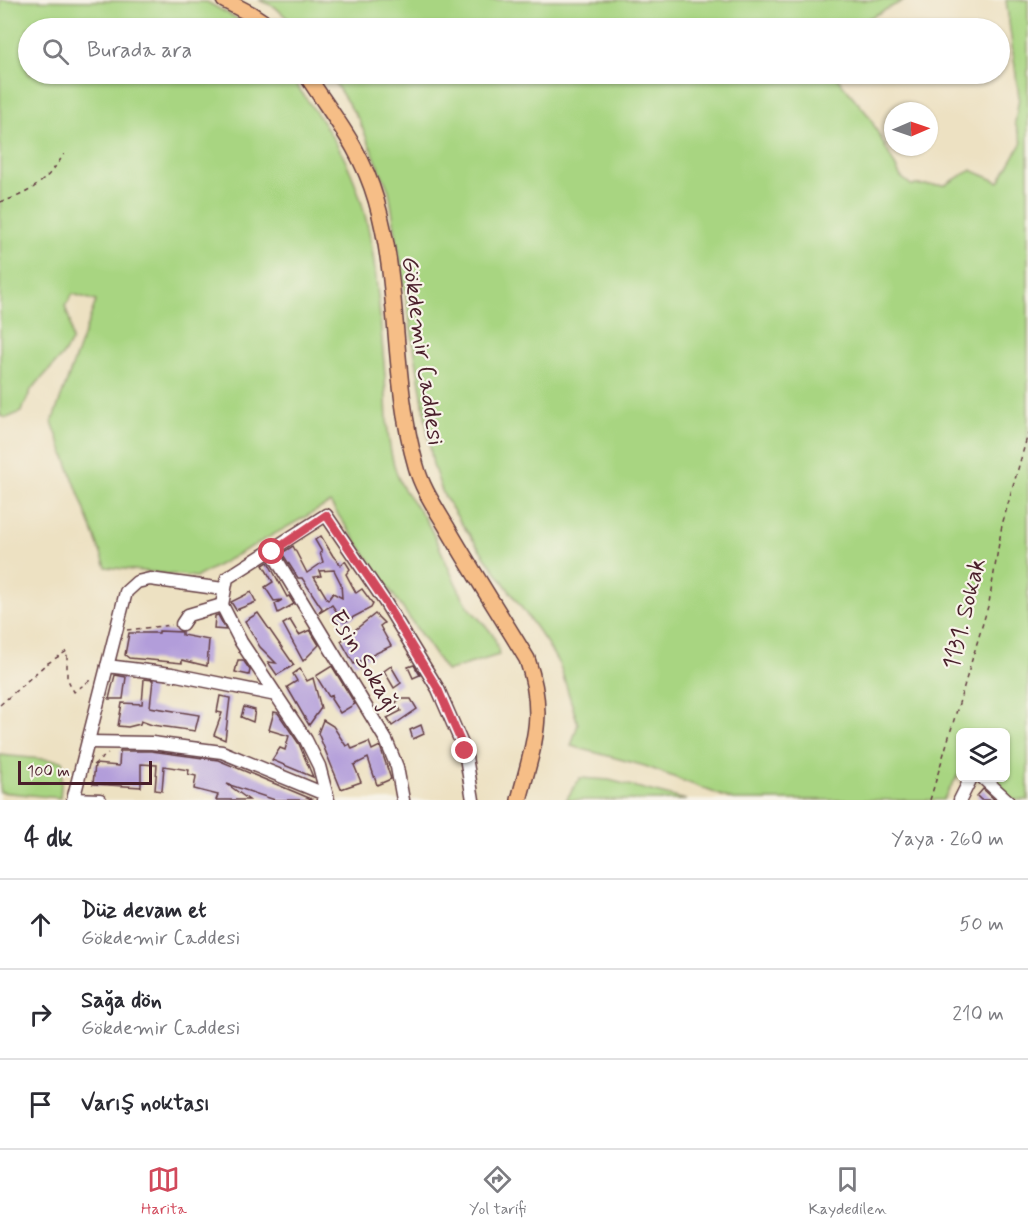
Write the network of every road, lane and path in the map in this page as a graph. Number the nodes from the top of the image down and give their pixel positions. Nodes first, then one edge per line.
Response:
1 (224, 0) edge
2 (257, 18) edge
3 (313, 84) edge
4 (64, 154) dead end
5 (0, 202) edge
6 (1028, 434) edge
7 (272, 552) junction
8 (223, 590) junction
9 (222, 605) junction
10 (182, 624) joint
11 (116, 632) junction
12 (107, 666) junction
13 (276, 695) junction
14 (0, 705) edge
15 (88, 742) junction
16 (124, 742) junction
17 (80, 774) junction
18 (969, 782) edge
19 (988, 782) edge
20 (326, 798) edge
21 (74, 799) edge
22 (100, 800) edge
23 (403, 800) edge
24 (473, 800) edge
25 (519, 800) edge
26 (930, 800) edge
27 (960, 800) edge
28 (1007, 800) edge

1 - 2 main road
3 - 25 main road, Gökdemir Caddesi
4 - 5 path
6 - 26 path, 1131. Sokak
7 - 8 street
7 - 23 street, Esin Sokağı
7 - 24 street
8 - 9 street
8 - 11 street
9 - 10 street
9 - 13 street
10 - 11 path
11 - 12 street
12 - 13 street
12 - 14 path
12 - 15 street
13 - 20 street
15 - 16 street
15 - 17 street
16 - 17 path
16 - 20 street
17 - 21 street
18 - 27 street
19 - 28 street
21 - 22 street

